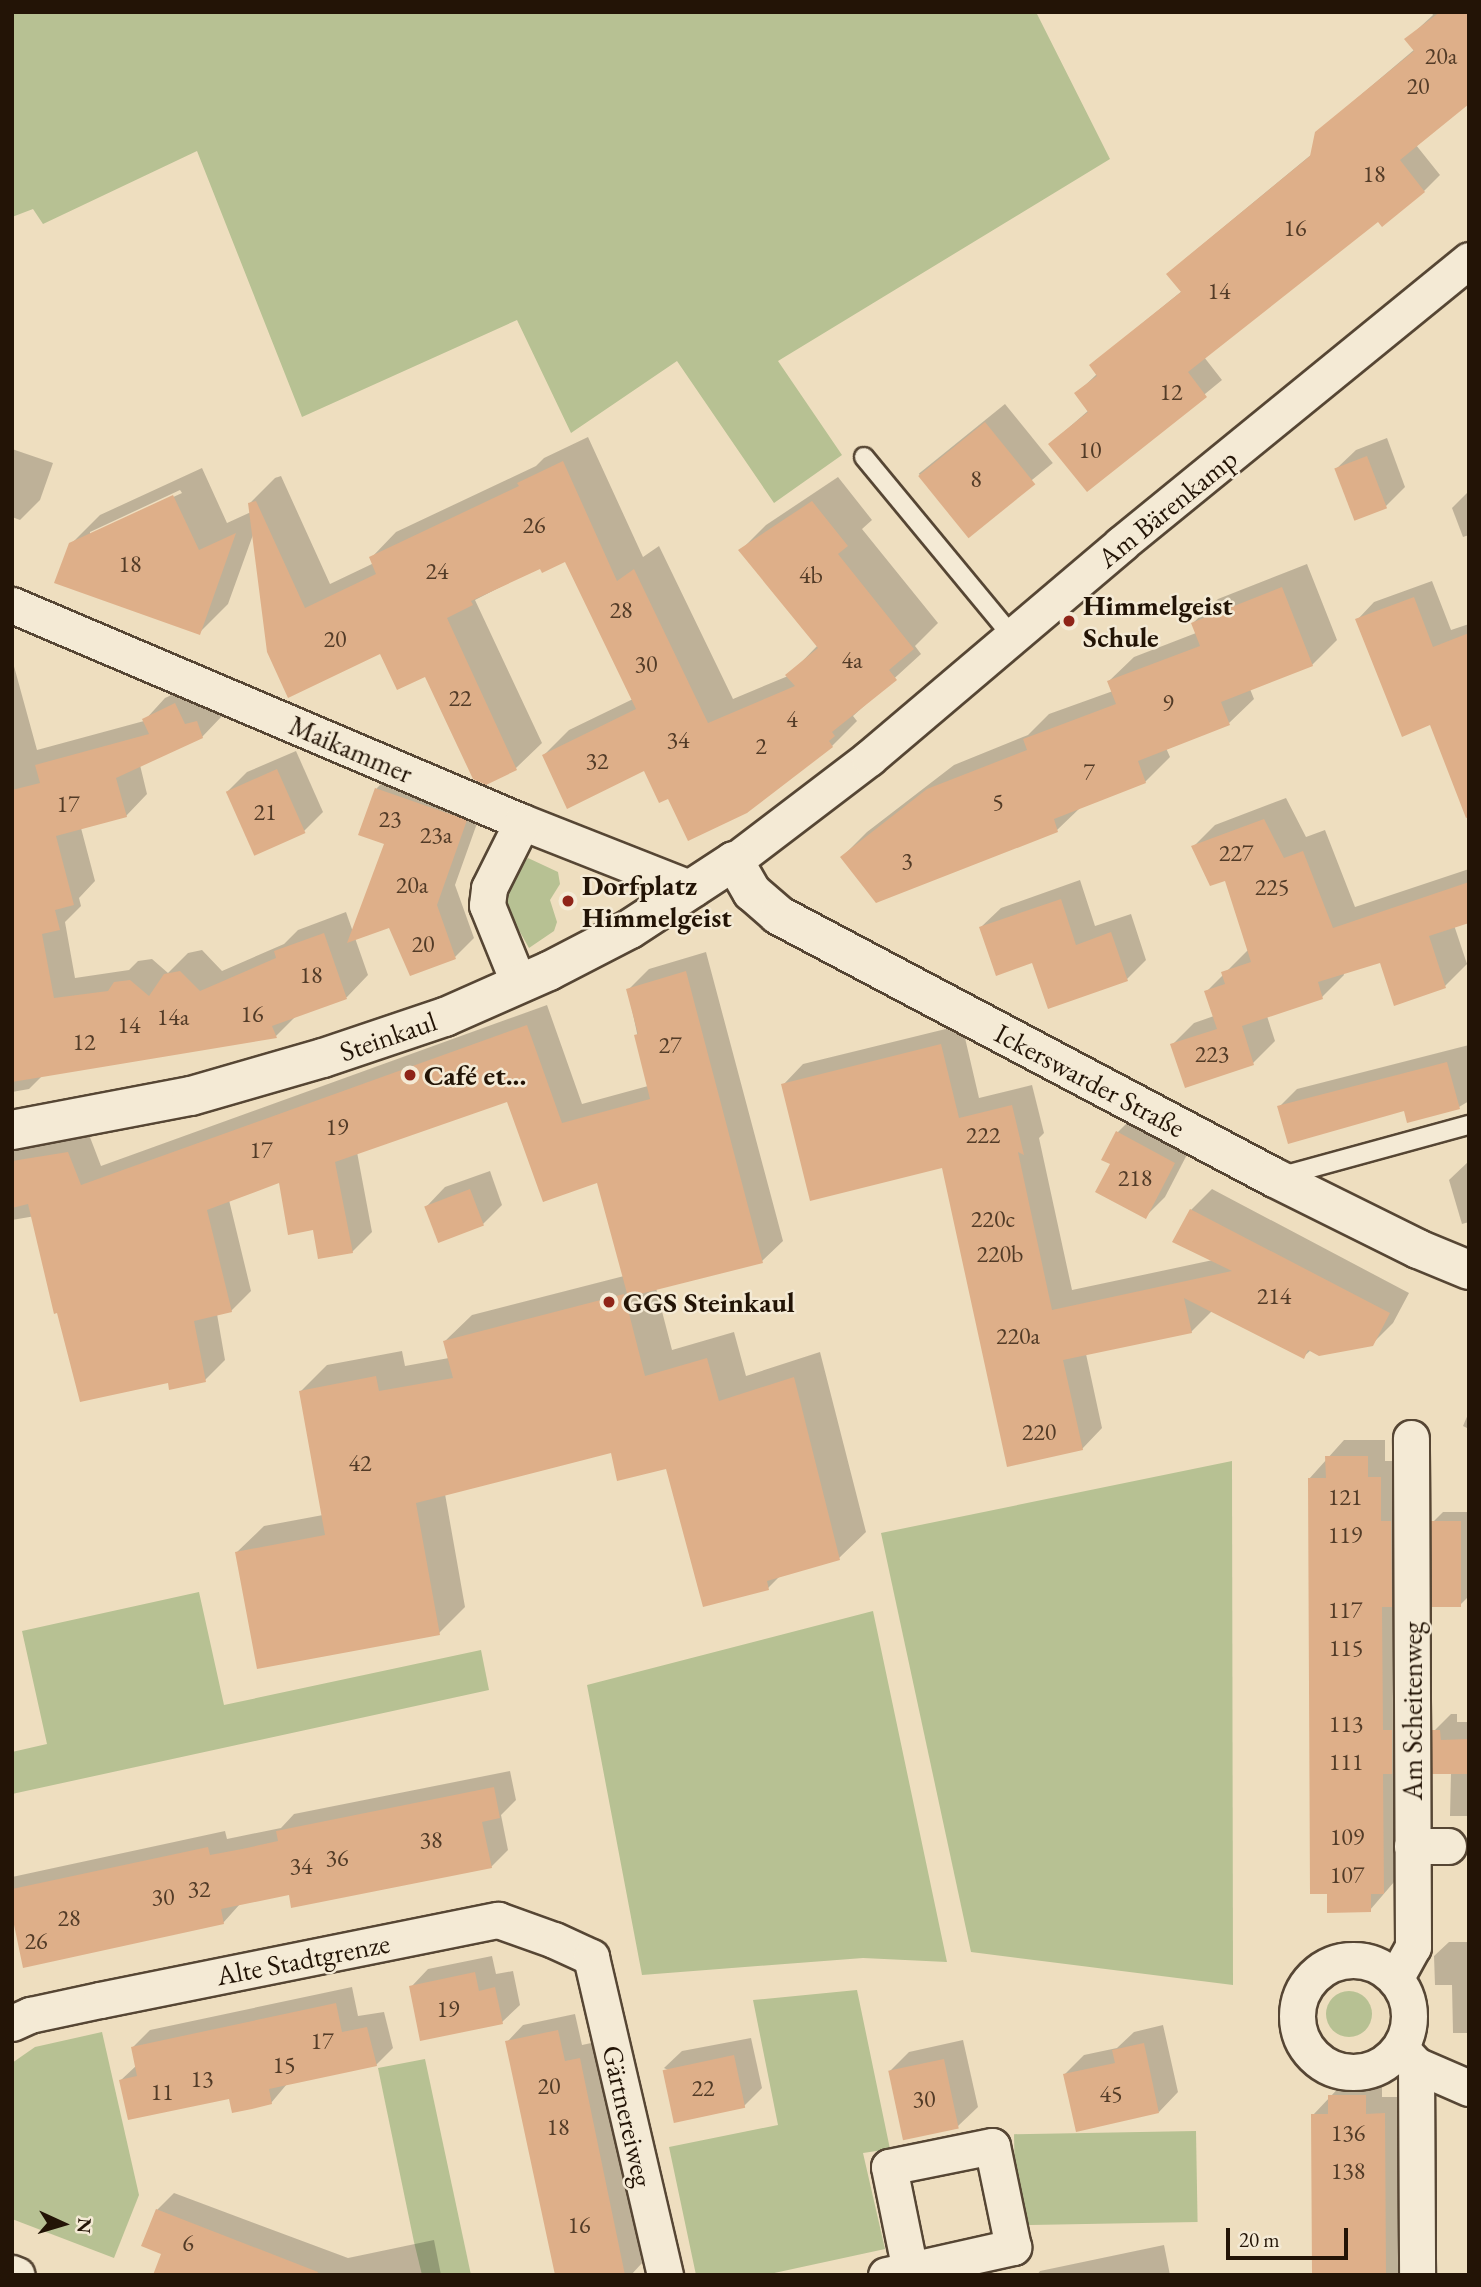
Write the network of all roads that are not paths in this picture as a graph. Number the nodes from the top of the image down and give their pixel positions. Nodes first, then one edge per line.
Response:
1 (1469, 260) edge
2 (864, 457) dead end
3 (12, 606) edge
4 (1013, 637) junction
5 (522, 822) junction
6 (734, 861) junction
7 (692, 889) junction
8 (519, 984) junction
9 (1469, 1125) edge
10 (12, 1130) edge
11 (1275, 1178) junction
12 (1469, 1270) edge
13 (1411, 1437) dead end
14 (1412, 1846) junction
15 (1448, 1846) dead end
16 (591, 1957) joint
17 (1395, 1979) junction
18 (12, 2023) edge
19 (1407, 2056) junction
20 (1469, 2088) edge
21 (665, 2275) edge
22 (1418, 2275) edge

1 - 4 street, Am Bärenkamp
2 - 4 lane
3 - 5 street, Maikammer
4 - 6 street, Am Bärenkamp
5 - 7 street, Maikammer
5 - 8 street
6 - 7 street, Steinkaul
6 - 11 street, Ickerswarder Straße
7 - 8 street, Steinkaul
8 - 10 street, Steinkaul
9 - 11 lane
11 - 12 street, Ickerswarder Straße
13 - 14 street, Am Scheitenweg
14 - 15 street
14 - 17 street, Am Scheitenweg
16 - 18 street, Alte Stadtgrenze
16 - 21 street, Gärtnereiweg
17 - 19 street
17 - 19 street
19 - 20 street
19 - 22 street

